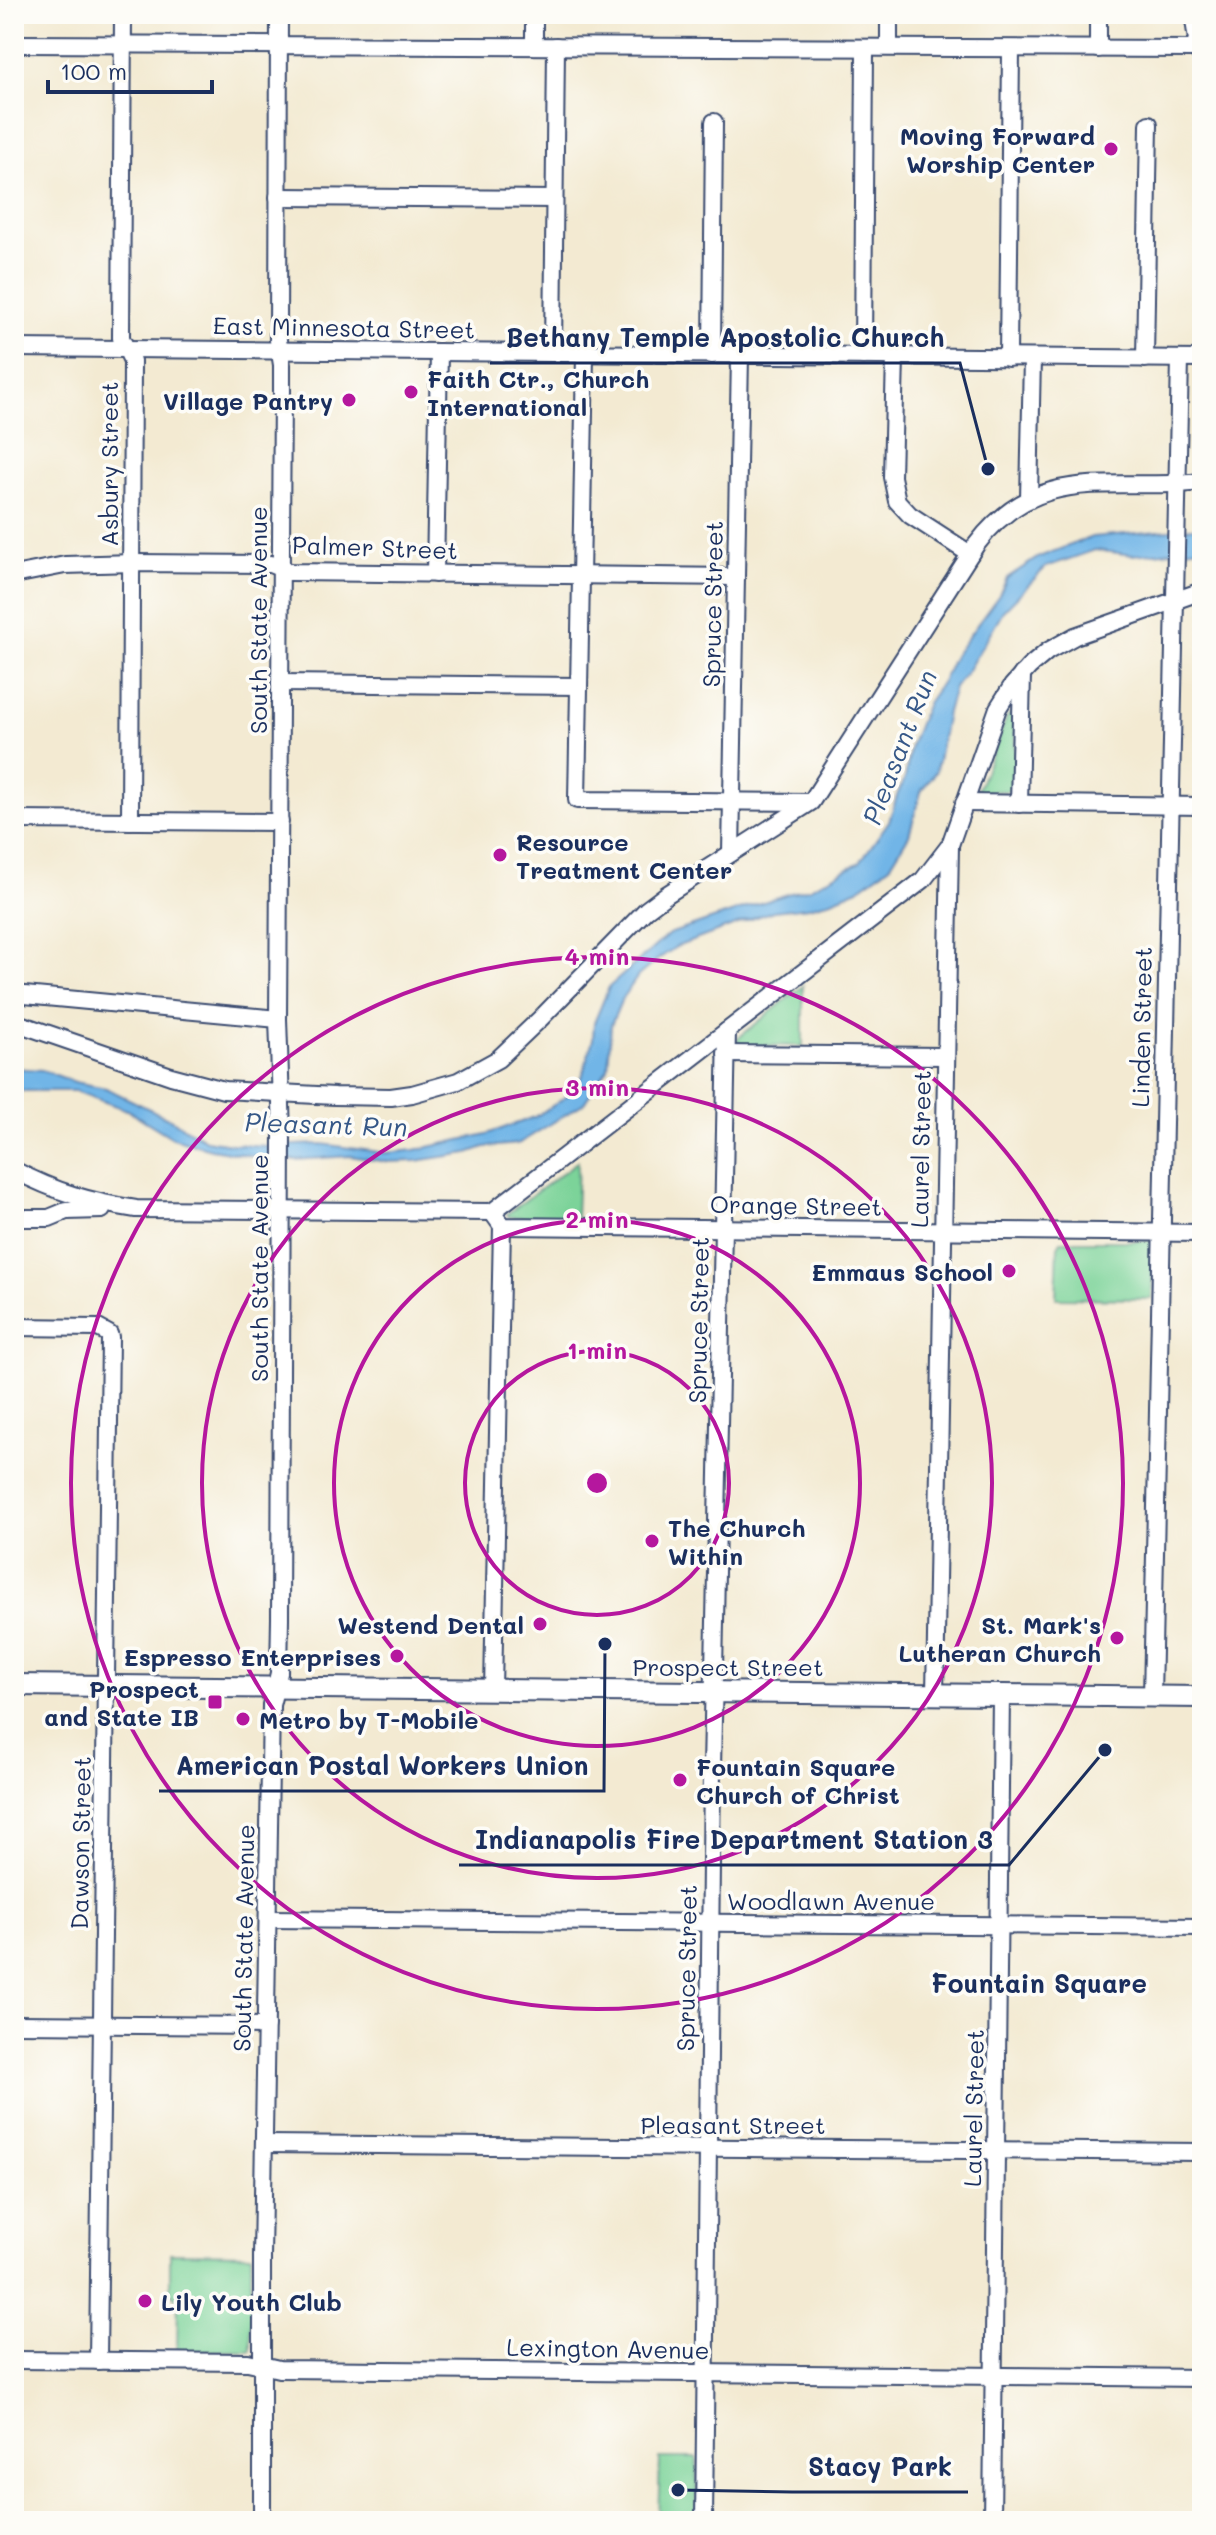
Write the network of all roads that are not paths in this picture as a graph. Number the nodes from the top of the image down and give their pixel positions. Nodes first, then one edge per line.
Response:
1 (123, 14) edge
2 (279, 14) edge
3 (534, 14) edge
4 (889, 14) edge
5 (1098, 14) edge
6 (1193, 14) edge
7 (14, 44) edge
8 (123, 44) junction
9 (279, 45) junction
10 (534, 46) junction
11 (556, 46) junction
12 (889, 47) junction
13 (865, 48) junction
14 (1011, 49) junction
15 (1098, 49) junction
16 (714, 122) dead end
17 (1149, 124) dead end
18 (278, 197) junction
19 (554, 199) junction
20 (14, 348) edge
21 (127, 349) junction
22 (278, 351) junction
23 (439, 352) junction
24 (553, 353) junction
25 (585, 354) junction
26 (712, 355) junction
27 (740, 355) junction
28 (863, 356) junction
29 (895, 357) junction
30 (1008, 358) junction
31 (1032, 358) junction
32 (1145, 359) junction
33 (1180, 359) junction
34 (1202, 359) edge
35 (1202, 482) edge
36 (1177, 483) junction
37 (1029, 499) junction
38 (970, 554) junction
39 (133, 563) junction
40 (281, 568) junction
41 (435, 574) junction
42 (14, 575) edge
43 (581, 575) junction
44 (736, 577) junction
45 (1202, 591) edge
46 (1174, 600) junction
47 (1022, 674) junction
48 (280, 683) junction
49 (579, 686) junction
50 (732, 801) junction
51 (811, 802) junction
52 (964, 803) junction
53 (1019, 804) junction
54 (1169, 806) junction
55 (1202, 806) edge
56 (14, 820) edge
57 (130, 821) junction
58 (280, 822) junction
59 (950, 845) junction
60 (731, 853) junction
61 (14, 994) edge
62 (278, 1019) junction
63 (14, 1022) edge
64 (727, 1031) junction
65 (726, 1054) junction
66 (945, 1056) junction
67 (280, 1094) junction
68 (14, 1170) edge
69 (136, 1209) junction
70 (282, 1210) junction
71 (14, 1218) edge
72 (497, 1219) junction
73 (723, 1228) junction
74 (943, 1230) junction
75 (1162, 1232) junction
76 (1202, 1233) edge
77 (14, 1327) edge
78 (14, 1685) edge
79 (106, 1687) junction
80 (275, 1688) junction
81 (493, 1690) junction
82 (714, 1692) junction
83 (935, 1694) junction
84 (1001, 1695) junction
85 (1152, 1697) junction
86 (1202, 1697) edge
87 (268, 1919) junction
88 (710, 1923) junction
89 (999, 1925) junction
90 (1202, 1927) edge
91 (14, 2024) edge
92 (102, 2025) junction
93 (266, 2026) junction
94 (264, 2144) junction
95 (707, 2148) junction
96 (996, 2150) junction
97 (1202, 2152) edge
98 (14, 2360) edge
99 (98, 2361) junction
100 (264, 2365) junction
101 (706, 2373) junction
102 (994, 2376) junction
103 (1202, 2378) edge
104 (262, 2521) edge
105 (704, 2521) edge
106 (992, 2521) edge

1 - 8 street, Asbury Street
2 - 9 street, South State Avenue
3 - 10 street
4 - 12 street
5 - 15 street
6 - 15 street
7 - 8 street
8 - 9 street
8 - 21 street, Asbury Street
9 - 10 street
9 - 18 street, South State Avenue
10 - 11 street
11 - 13 street
11 - 19 street
12 - 13 street
12 - 14 street
13 - 28 street
14 - 15 street
14 - 30 street
16 - 26 street
17 - 32 street
18 - 19 street
18 - 22 street, South State Avenue
19 - 24 street
20 - 21 street, East Minnesota Street
21 - 22 street, East Minnesota Street
21 - 39 street, Asbury Street
22 - 23 street, East Minnesota Street
22 - 40 street, South State Avenue
23 - 24 street, East Minnesota Street
23 - 41 street
24 - 25 street, East Minnesota Street
25 - 26 street, East Minnesota Street
25 - 43 street
26 - 27 street, East Minnesota Street
27 - 28 street, East Minnesota Street
27 - 44 street, Spruce Street
28 - 29 street, East Minnesota Street
29 - 30 street, East Minnesota Street
29 - 38 street
30 - 31 street, East Minnesota Street
31 - 32 street, East Minnesota Street
31 - 37 street
32 - 33 street, East Minnesota Street
33 - 34 street, East Minnesota Street
33 - 36 street, Linden Street
35 - 36 street
36 - 37 street
36 - 46 street, Linden Street
37 - 38 street
38 - 51 street
39 - 40 street, Palmer Street
39 - 42 street, Palmer Street
39 - 57 street, Asbury Street
40 - 41 street, Palmer Street
40 - 48 street, South State Avenue
41 - 43 street, Palmer Street
43 - 44 street, Palmer Street
43 - 49 street
44 - 50 street, Spruce Street
45 - 46 street
46 - 47 street
46 - 54 street, Linden Street
47 - 52 street
47 - 53 street
48 - 49 street
48 - 58 street, South State Avenue
49 - 50 street
50 - 51 street
50 - 60 street, Spruce Street
51 - 60 street
52 - 53 street
52 - 59 street
53 - 54 street
54 - 55 street
54 - 75 street, Linden Street
56 - 57 street
57 - 58 street
58 - 62 street, South State Avenue
59 - 64 street
59 - 66 street, Laurel Street
60 - 67 street
61 - 62 street
62 - 67 street, South State Avenue
63 - 67 street
64 - 65 street, Spruce Street
64 - 72 street
65 - 66 street
65 - 73 street, Spruce Street
66 - 74 street, Laurel Street
67 - 70 street, South State Avenue
68 - 69 street
69 - 70 street, Orange Street
69 - 71 street
70 - 72 street, Orange Street
70 - 80 street, South State Avenue
72 - 73 street, Orange Street
72 - 81 street
73 - 74 street, Orange Street
73 - 82 street, Spruce Street
74 - 75 street, Orange Street
74 - 83 street, Laurel Street
75 - 76 street, Orange Street
75 - 85 street, Linden Street
77 - 79 street, Dawson Street
78 - 79 main road, Prospect Street
79 - 80 main road, Prospect Street
79 - 92 street, Dawson Street
80 - 81 main road, Prospect Street
80 - 87 street, South State Avenue
81 - 82 main road, Prospect Street
82 - 83 main road, Prospect Street
82 - 88 street, Spruce Street
83 - 84 main road, Prospect Street
84 - 85 main road, Prospect Street
84 - 89 street, Laurel Street
85 - 86 main road, Prospect Street
87 - 88 street, Woodlawn Avenue
87 - 93 street, South State Avenue
88 - 89 street, Woodlawn Avenue
88 - 95 street, Spruce Street
89 - 90 street, Woodlawn Avenue
89 - 96 street, Laurel Street
91 - 92 street
92 - 93 street
92 - 99 street, Dawson Street
93 - 94 street, South State Avenue
94 - 95 street, Pleasant Street
94 - 100 street, South State Avenue
95 - 96 street, Pleasant Street
95 - 101 street, Spruce Street
96 - 97 street, Pleasant Street
96 - 102 street, Laurel Street
98 - 99 street, Lexington Avenue
99 - 100 street, Lexington Avenue
100 - 101 street, Lexington Avenue
100 - 104 street, South State Avenue
101 - 102 street, Lexington Avenue
101 - 105 street, Spruce Street
102 - 103 street, Lexington Avenue
102 - 106 street, Laurel Street

